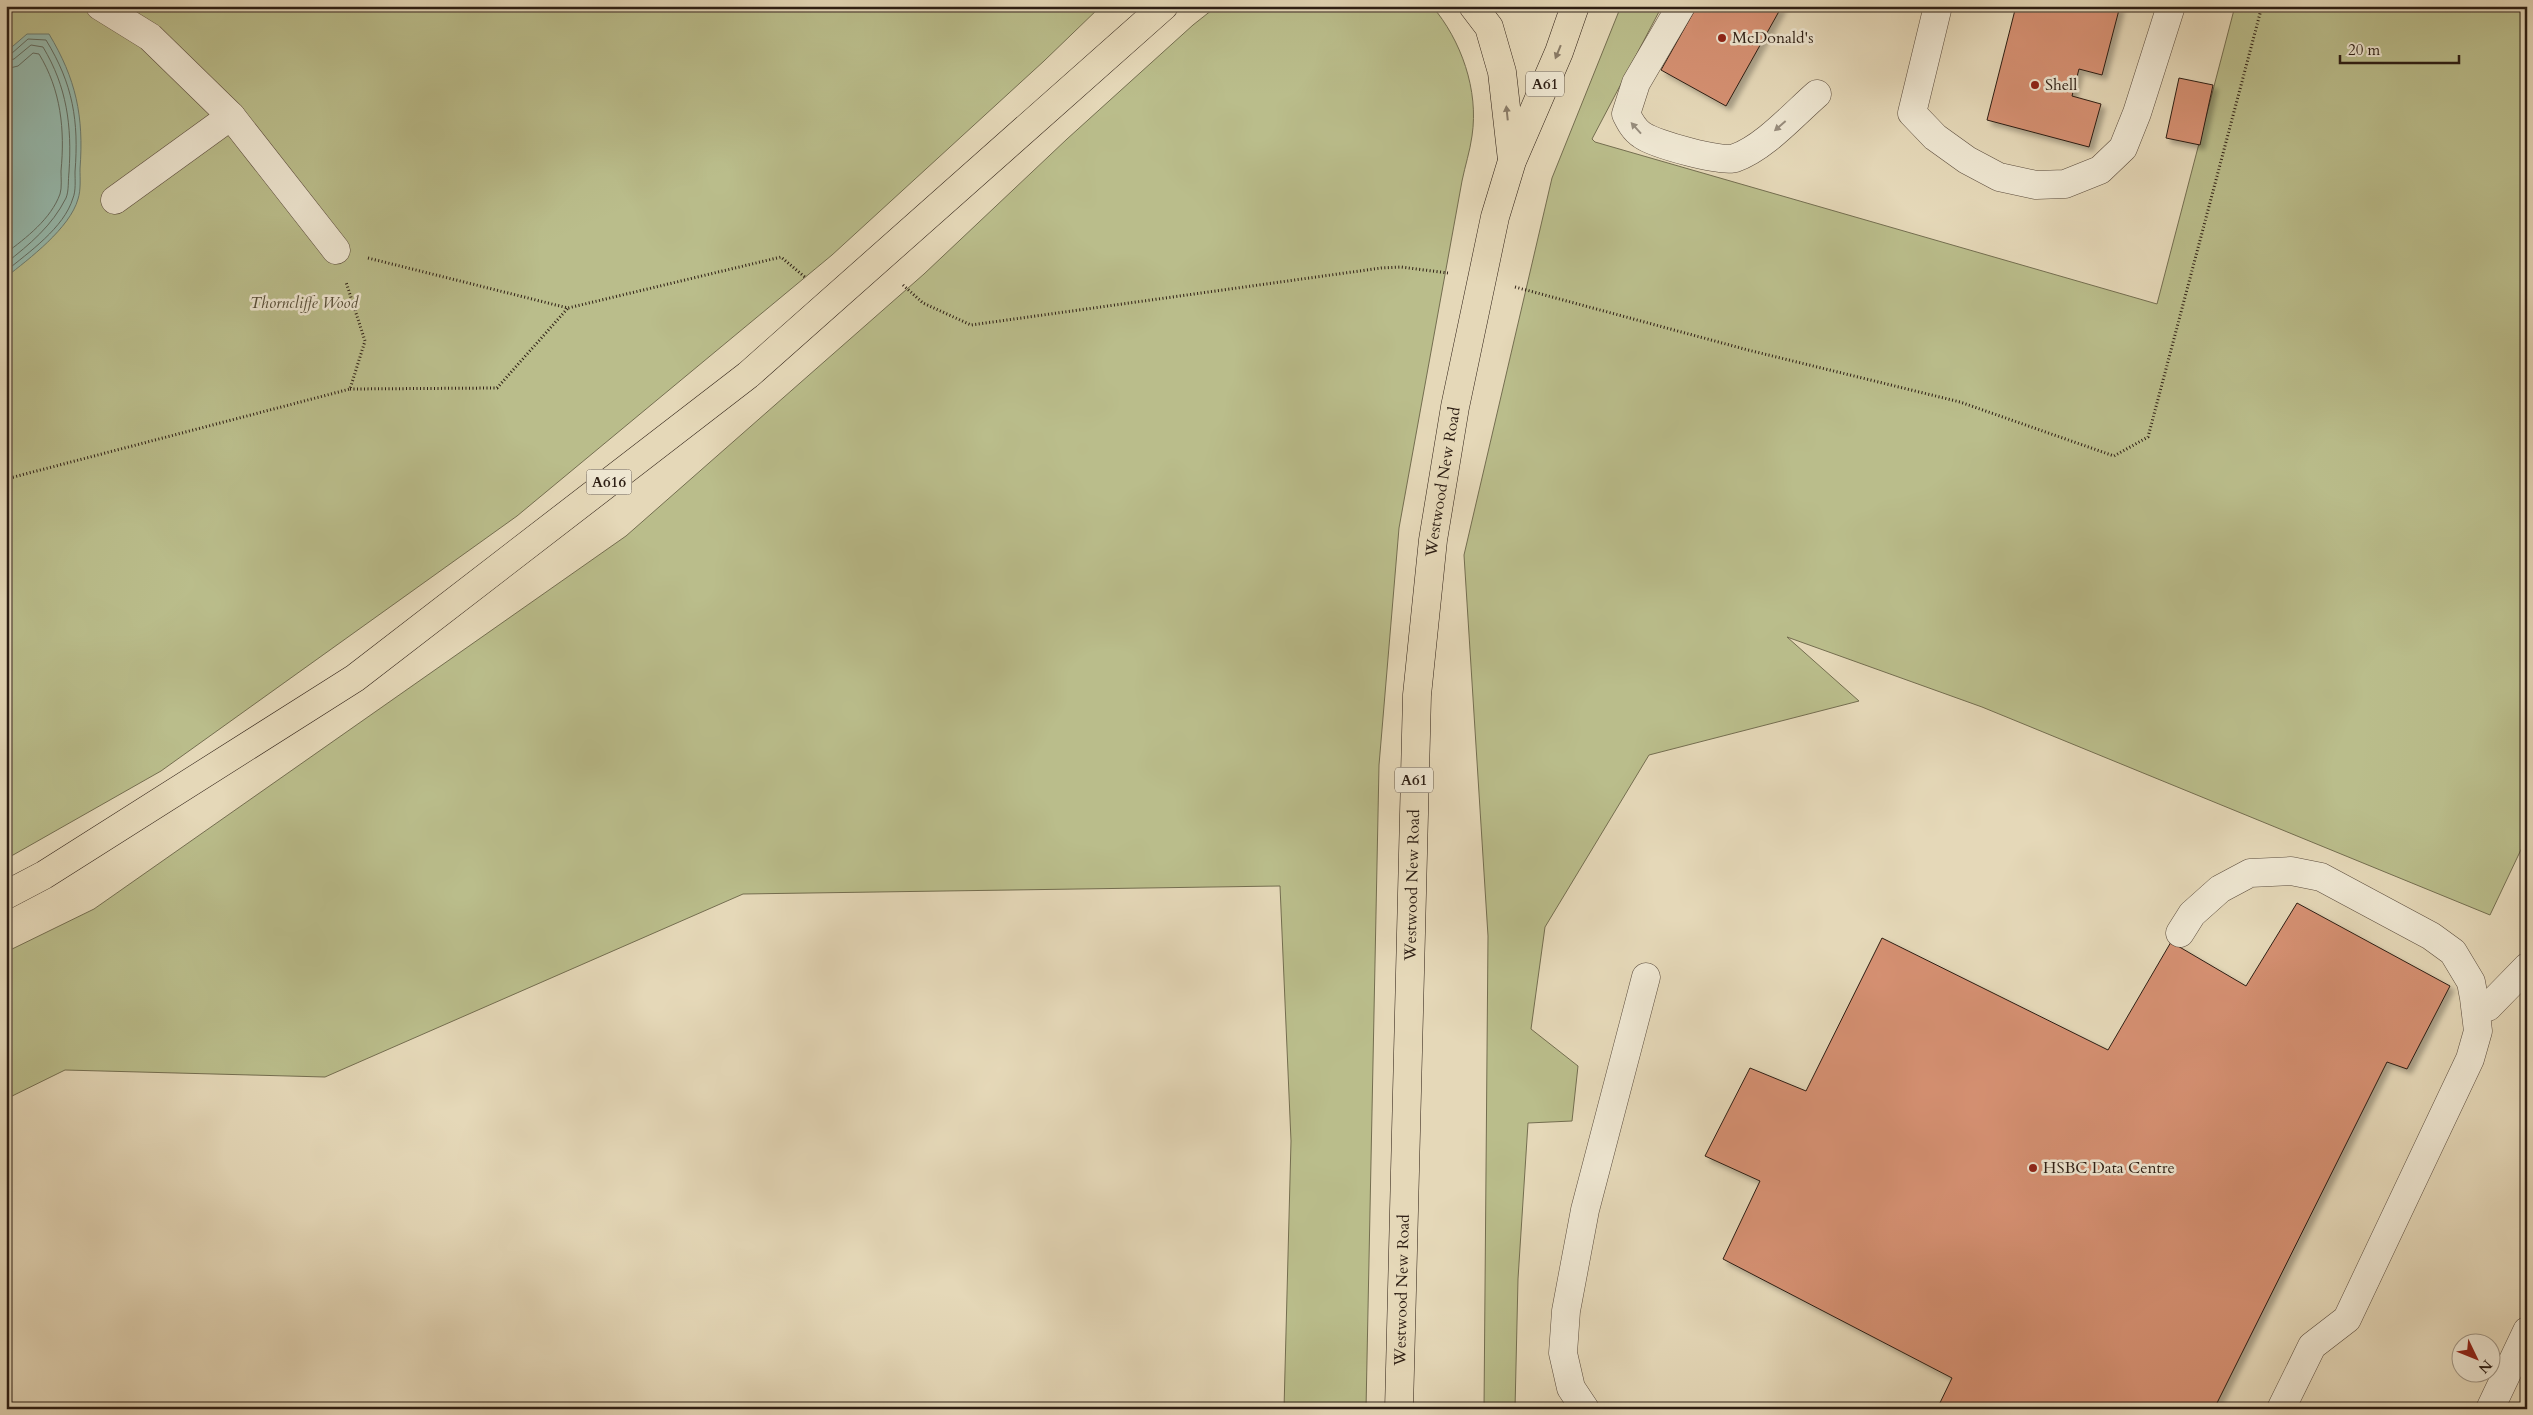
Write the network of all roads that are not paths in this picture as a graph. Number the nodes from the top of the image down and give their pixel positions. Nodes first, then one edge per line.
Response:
1 (100, 6) edge
2 (1164, 6) edge
3 (1473, 6) edge
4 (1575, 6) edge
5 (1681, 6) edge
6 (1938, 6) edge
7 (2171, 6) edge
8 (1817, 94) dead end
9 (231, 116) junction
10 (1512, 161) junction
11 (115, 200) dead end
12 (336, 250) road end
13 (6, 895) edge
14 (2180, 933) dead end
15 (2527, 967) edge
16 (1646, 977) dead end
17 (2476, 1011) junction
18 (2527, 1332) edge
19 (1399, 1409) edge
20 (1585, 1409) edge
21 (2281, 1409) edge
22 (2490, 1409) edge

1 - 9 lane
2 - 13 highway, A616
10 -> 3 highway, Westwood New Road / A61
4 -> 10 highway, Westwood New Road / A61
8 -> 5 lane
6 - 7 lane
9 - 11 lane
9 - 12 lane
10 - 19 highway, Westwood New Road / A61
14 - 17 lane
15 - 17 lane
16 - 20 lane
17 - 21 lane
18 - 22 lane

